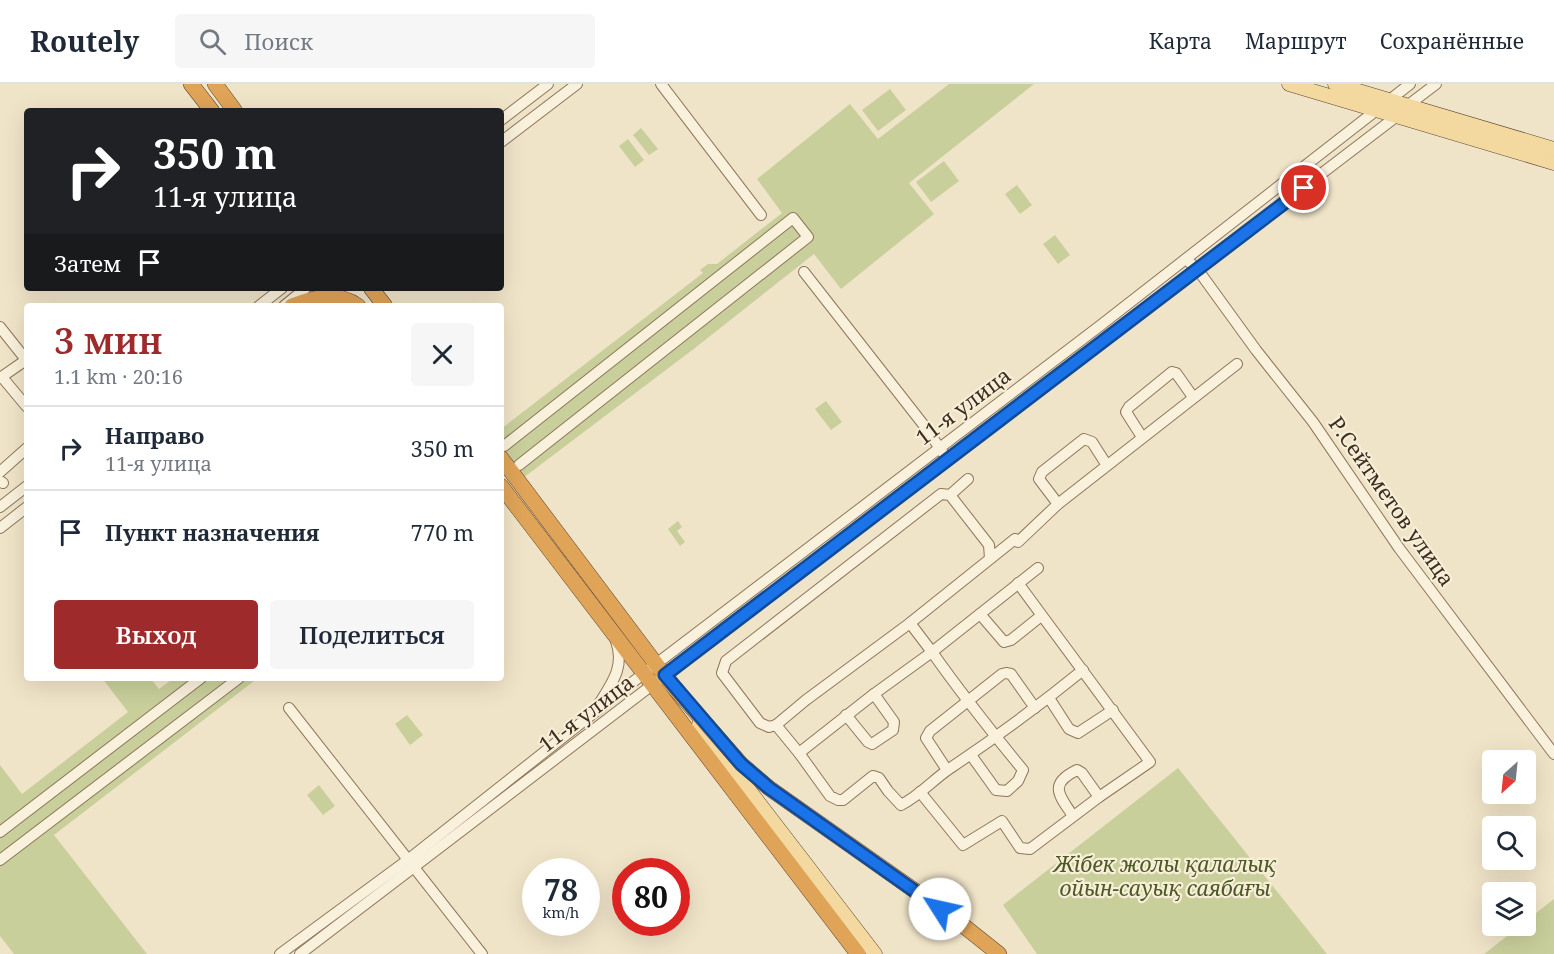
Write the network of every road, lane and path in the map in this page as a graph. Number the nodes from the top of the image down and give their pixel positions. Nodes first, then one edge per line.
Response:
1 (191, 84) edge
2 (215, 84) edge
3 (548, 84) edge
4 (577, 84) edge
5 (661, 84) edge
6 (1289, 84) edge
7 (1335, 84) edge
8 (1410, 84) edge
9 (1436, 84) edge
10 (1389, 100) junction
11 (1407, 105) junction
12 (210, 108) edge
13 (233, 108) edge
14 (1377, 110) junction
15 (1397, 116) junction
16 (504, 118) edge
17 (504, 140) edge
18 (1554, 148) edge
19 (1554, 163) edge
20 (761, 215) dead end
21 (1186, 259) junction
22 (1198, 270) junction
23 (804, 272) dead end
24 (278, 291) edge
25 (302, 291) edge
26 (373, 291) edge
27 (263, 303) edge
28 (288, 303) edge
29 (301, 303) edge
30 (355, 303) edge
31 (383, 303) edge
32 (0, 327) edge
33 (24, 356) edge
34 (24, 362) edge
35 (1237, 364) dead end
36 (1, 377) edge
37 (1193, 397) junction
38 (24, 404) edge
39 (1142, 437) junction
40 (940, 448) junction
41 (504, 451) edge
42 (24, 452) edge
43 (504, 453) edge
44 (947, 459) junction
45 (1106, 464) junction
46 (519, 465) dead end
47 (1, 479) edge
48 (968, 479) dead end
49 (24, 488) edge
50 (504, 490) edge
51 (950, 495) junction
52 (1058, 504) junction
53 (0, 507) edge
54 (24, 509) edge
55 (0, 528) edge
56 (990, 559) junction
57 (1038, 568) dead end
58 (1018, 583) junction
59 (980, 614) junction
60 (1041, 616) junction
61 (910, 622) junction
62 (614, 635) junction
63 (932, 652) junction
64 (1083, 670) junction
65 (643, 674) junction
66 (665, 674) junction
67 (197, 681) edge
68 (235, 681) edge
69 (652, 687) junction
70 (874, 694) junction
71 (1049, 698) junction
72 (968, 702) junction
73 (289, 708) dead end
74 (1035, 708) junction
75 (1113, 710) junction
76 (594, 712) junction
77 (846, 715) junction
78 (776, 725) junction
79 (996, 737) junction
80 (799, 753) junction
81 (1554, 754) edge
82 (971, 755) junction
83 (947, 770) junction
84 (920, 792) junction
85 (1099, 797) junction
86 (1073, 816) junction
87 (0, 832) edge
88 (0, 860) edge
89 (412, 863) junction
90 (280, 954) edge
91 (300, 954) edge
92 (482, 954) edge
93 (858, 954) edge
94 (875, 954) edge
95 (999, 954) edge

1 - 12 highway
2 - 13 highway
3 - 16 street
4 - 17 street
5 - 20 street
6 - 14 main road
7 - 10 main road
8 - 10 street, 11-я улица
9 - 11 street, 11-я улица
10 - 11 main road
10 - 14 street, 11-я улица
11 - 15 street, 11-я улица
11 - 18 main road
14 - 15 main road
14 - 21 street, 11-я улица
15 - 19 main road
15 - 22 street, 11-я улица
21 - 22 street, Р.Сейтметов улица
21 - 40 street, 11-я улица
22 - 44 street, 11-я улица
22 - 81 street, Р.Сейтметов улица
23 - 40 street
24 - 27 street
25 - 28 street
26 - 31 highway
29 - 30 highway
32 - 33 street
34 - 36 street
35 - 37 street
36 - 38 street
37 - 39 street
37 - 39 street
39 - 45 street
40 - 44 street
40 - 66 street, 11-я улица
41 - 46 street
42 - 47 street
43 - 66 highway
44 - 66 street, 11-я улица
45 - 52 street
45 - 52 street
48 - 51 street
49 - 53 street
50 - 62 highway
51 - 56 street
51 - 78 street
52 - 56 street
54 - 55 street
56 - 61 street
57 - 58 street
58 - 59 street
58 - 60 street
59 - 60 street
59 - 63 street
60 - 64 street
61 - 63 street
61 - 78 street
62 - 65 highway
62 - 76 street
63 - 70 street
63 - 72 street
64 - 71 street
64 - 75 street
65 - 66 street, 11-я улица
65 - 69 highway
65 - 76 street, 11-я улица
66 - 69 street, 11-я улица
66 - 94 main road
66 - 95 highway
67 - 87 street
68 - 88 street
69 - 89 street, 11-я улица
69 - 93 highway
70 - 77 street
70 - 77 street
71 - 74 street
71 - 75 street
72 - 74 street
72 - 79 street
72 - 83 street
73 - 89 street
74 - 79 street
75 - 85 street
76 - 89 street, 11-я улица
77 - 80 street
78 - 80 street
79 - 82 street
79 - 82 street
80 - 84 street
82 - 83 street
83 - 84 street
84 - 86 street
85 - 86 street
85 - 86 street
89 - 90 street, 11-я улица
89 - 91 street, 11-я улица
89 - 92 street

